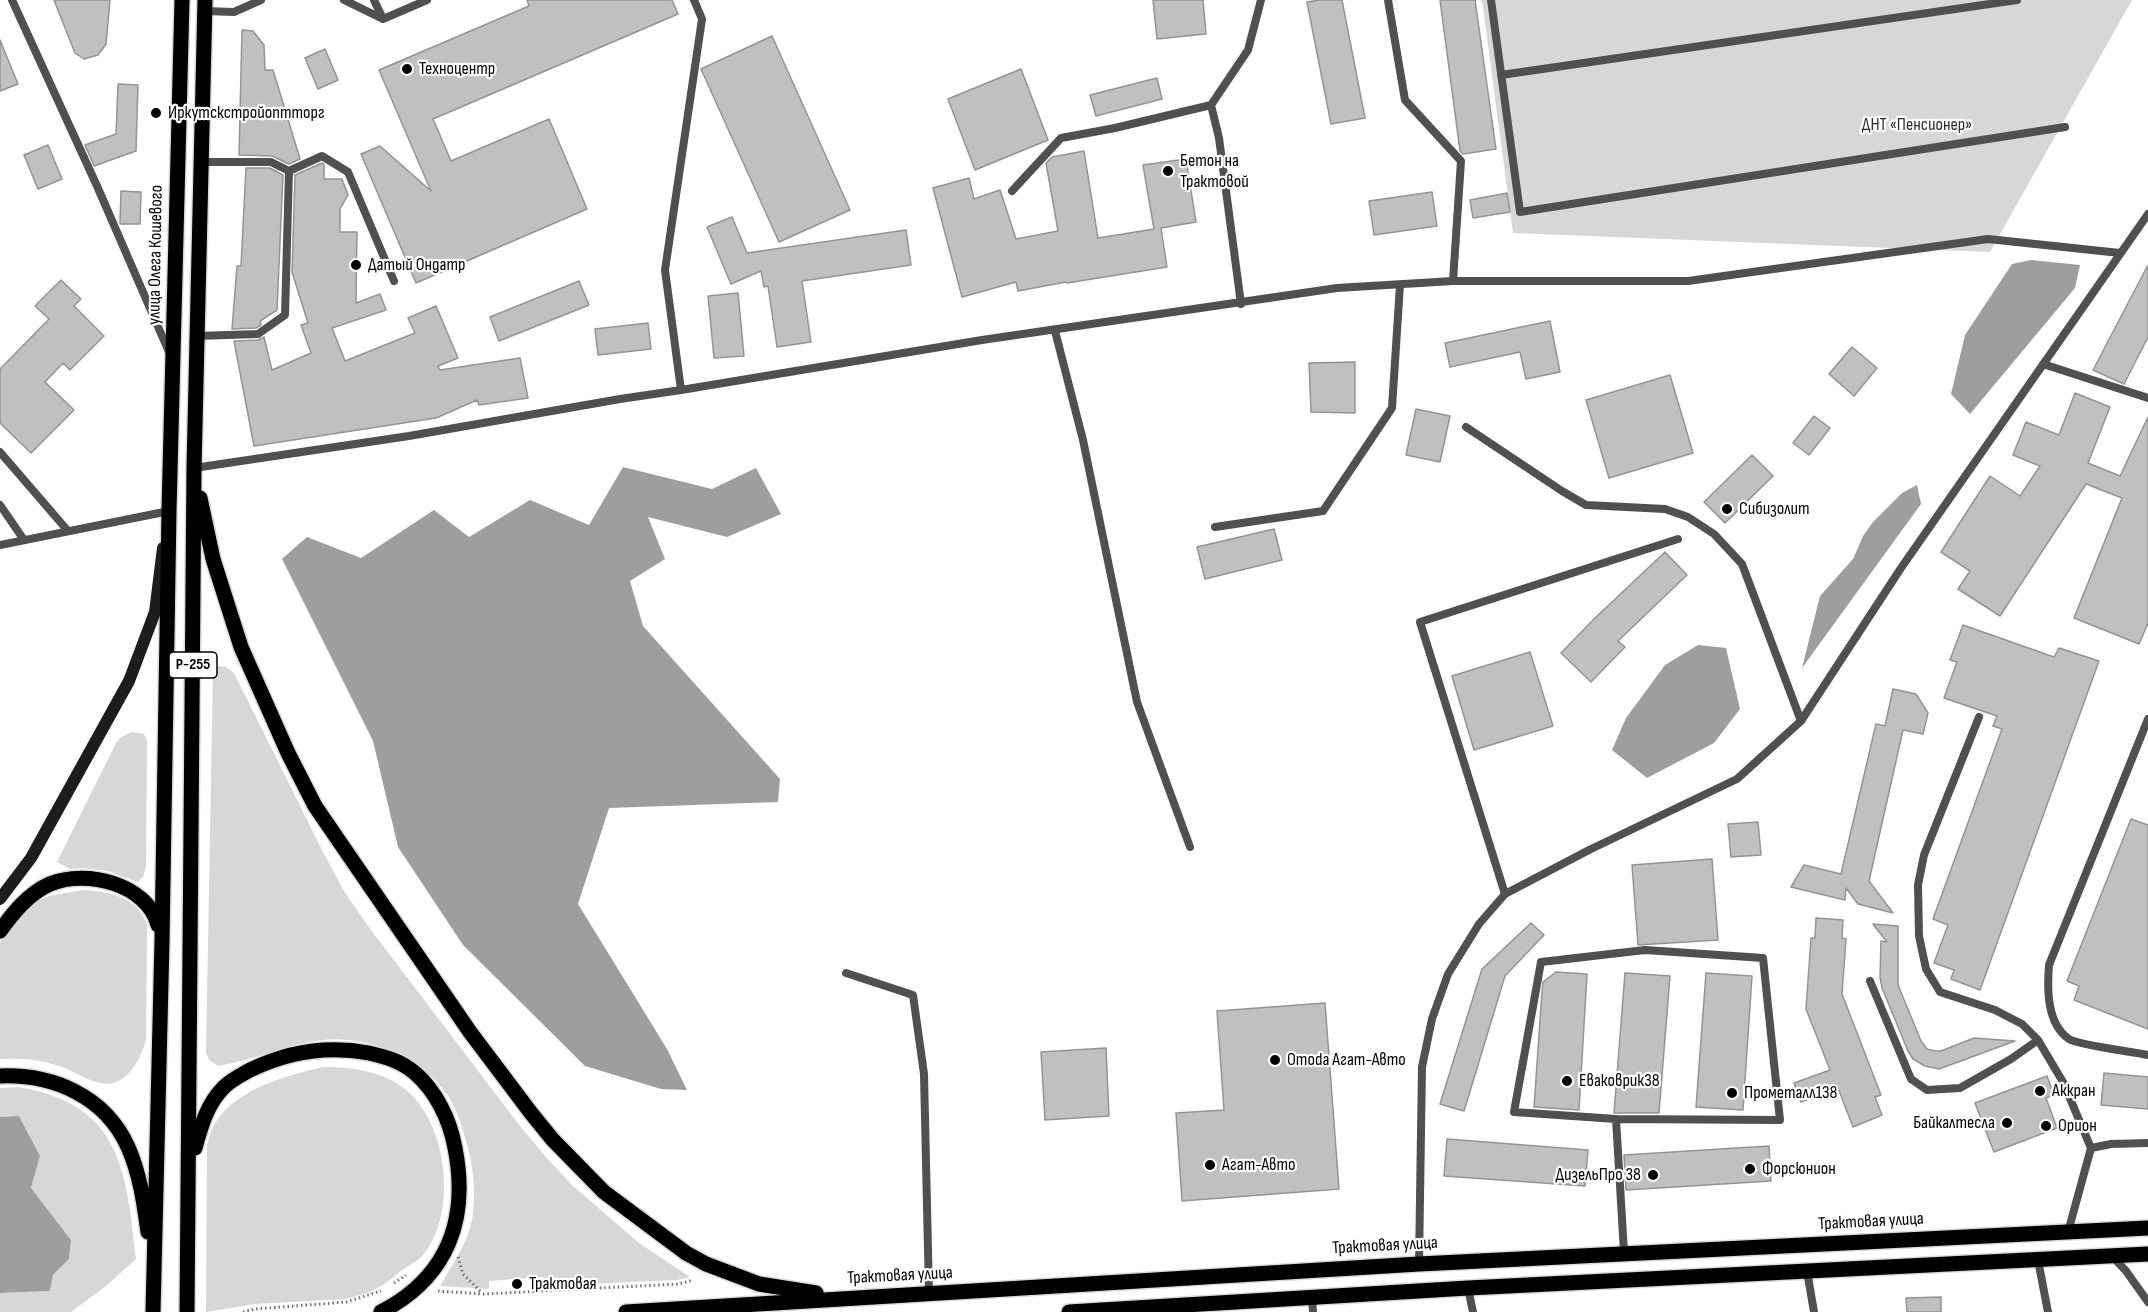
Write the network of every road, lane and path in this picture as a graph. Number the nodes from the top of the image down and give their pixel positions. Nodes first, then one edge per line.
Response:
1 (12, 0) edge
2 (182, 0) edge
3 (261, 0) edge
4 (344, 0) edge
5 (374, 0) edge
6 (427, 0) edge
7 (694, 0) edge
8 (1261, 0) edge
9 (1388, 0) edge
10 (1491, 0) edge
11 (2017, 0) edge
12 (205, 6) edge
13 (383, 19) junction
14 (1501, 75) junction
15 (1211, 105) junction
16 (2065, 127) dead end
17 (201, 162) junction
18 (289, 171) junction
19 (1012, 191) dead end
20 (2148, 214) edge
21 (2120, 253) junction
22 (394, 281) dead end
23 (1453, 281) junction
24 (1400, 285) junction
25 (1240, 304) junction
26 (1055, 331) junction
27 (197, 336) junction
28 (173, 360) junction
29 (2043, 364) junction
30 (681, 390) junction
31 (2148, 398) edge
32 (1466, 426) dead end
33 (0, 452) edge
34 (194, 468) junction
35 (0, 505) edge
36 (169, 511) junction
37 (1215, 526) dead end
38 (68, 531) junction
39 (1678, 539) dead end
40 (24, 540) junction
41 (0, 545) edge
42 (1979, 717) dead end
43 (2148, 719) edge
44 (1801, 721) junction
45 (1190, 847) dead end
46 (1505, 894) junction
47 (0, 899) edge
48 (0, 931) edge
49 (162, 941) junction
50 (846, 973) dead end
51 (1870, 981) dead end
52 (2038, 1040) junction
53 (2148, 1055) edge
54 (0, 1076) edge
55 (1616, 1119) junction
56 (2148, 1143) edge
57 (2091, 1148) junction
58 (189, 1168) junction
59 (2148, 1228) edge
60 (2068, 1232) junction
61 (1624, 1252) junction
62 (2148, 1254) edge
63 (2111, 1255) junction
64 (458, 1256) dead end
65 (2038, 1260) junction
66 (1419, 1264) junction
67 (154, 1270) junction
68 (1807, 1271) junction
69 (411, 1274) dead end
70 (693, 1280) dead end
71 (392, 1285) dead end
72 (1468, 1288) junction
73 (386, 1289) dead end
74 (438, 1291) dead end
75 (484, 1294) junction
76 (929, 1294) junction
77 (864, 1298) junction
78 (2148, 1302) edge
79 (1313, 1305) edge
80 (1169, 1309) edge
81 (1097, 1311) edge
82 (153, 1312) edge
83 (187, 1312) edge
84 (243, 1312) edge
85 (381, 1312) edge
86 (626, 1312) edge
87 (1069, 1312) edge
88 (1473, 1312) edge
89 (1814, 1312) edge
90 (2048, 1312) edge

1 - 28 lane
2 - 28 main road, улица Олега Кошевого
3 - 12 lane
4 - 13 lane
5 - 13 lane
6 - 13 lane
7 - 30 lane
8 - 15 lane
9 - 23 lane
10 - 14 lane
11 - 14 lane
12 - 17 main road
14 - 16 lane
15 - 19 lane
15 - 25 lane
17 - 18 lane
17 - 27 main road, Р-255
18 - 22 lane
18 - 27 lane
20 - 21 lane
21 - 23 lane
21 - 29 lane
23 - 24 lane
24 - 25 lane
24 - 37 lane
25 - 26 lane
26 - 30 lane
26 - 45 lane
27 - 34 main road, Р-255
28 - 36 main road, улица Олега Кошевого
29 - 31 lane
29 - 44 lane
30 - 34 lane
32 - 44 lane
33 - 38 lane
34 - 58 main road, Р-255
34 - 77 main road
35 - 40 lane
36 - 38 lane
36 - 47 main road
36 - 49 main road, улица Олега Кошевого
38 - 40 lane
39 - 46 lane
40 - 41 lane
42 - 52 lane
43 - 53 lane
44 - 46 lane
46 - 66 lane
48 - 49 main road
49 - 67 main road, улица Олега Кошевого
50 - 76 lane
51 - 52 lane
52 - 57 lane
54 - 67 main road
55 - 55 lane
55 - 61 lane
56 - 57 lane
57 - 60 lane
58 - 83 main road
58 - 85 main road
59 - 60 main road, Трактовая улица
60 - 61 main road, Трактовая улица
61 - 66 main road, Трактовая улица
62 - 63 main road
63 - 65 main road
63 - 78 lane
64 - 75 path
65 - 68 main road
65 - 90 lane
66 - 76 main road, Трактовая улица
67 - 82 main road
68 - 72 main road
68 - 89 lane
69 - 71 path
70 - 75 path
72 - 79 main road
72 - 88 lane
73 - 84 path
74 - 75 path
76 - 77 main road, Трактовая улица
77 - 86 main road, Трактовая улица
79 - 80 main road
80 - 81 main road
81 - 87 main road

